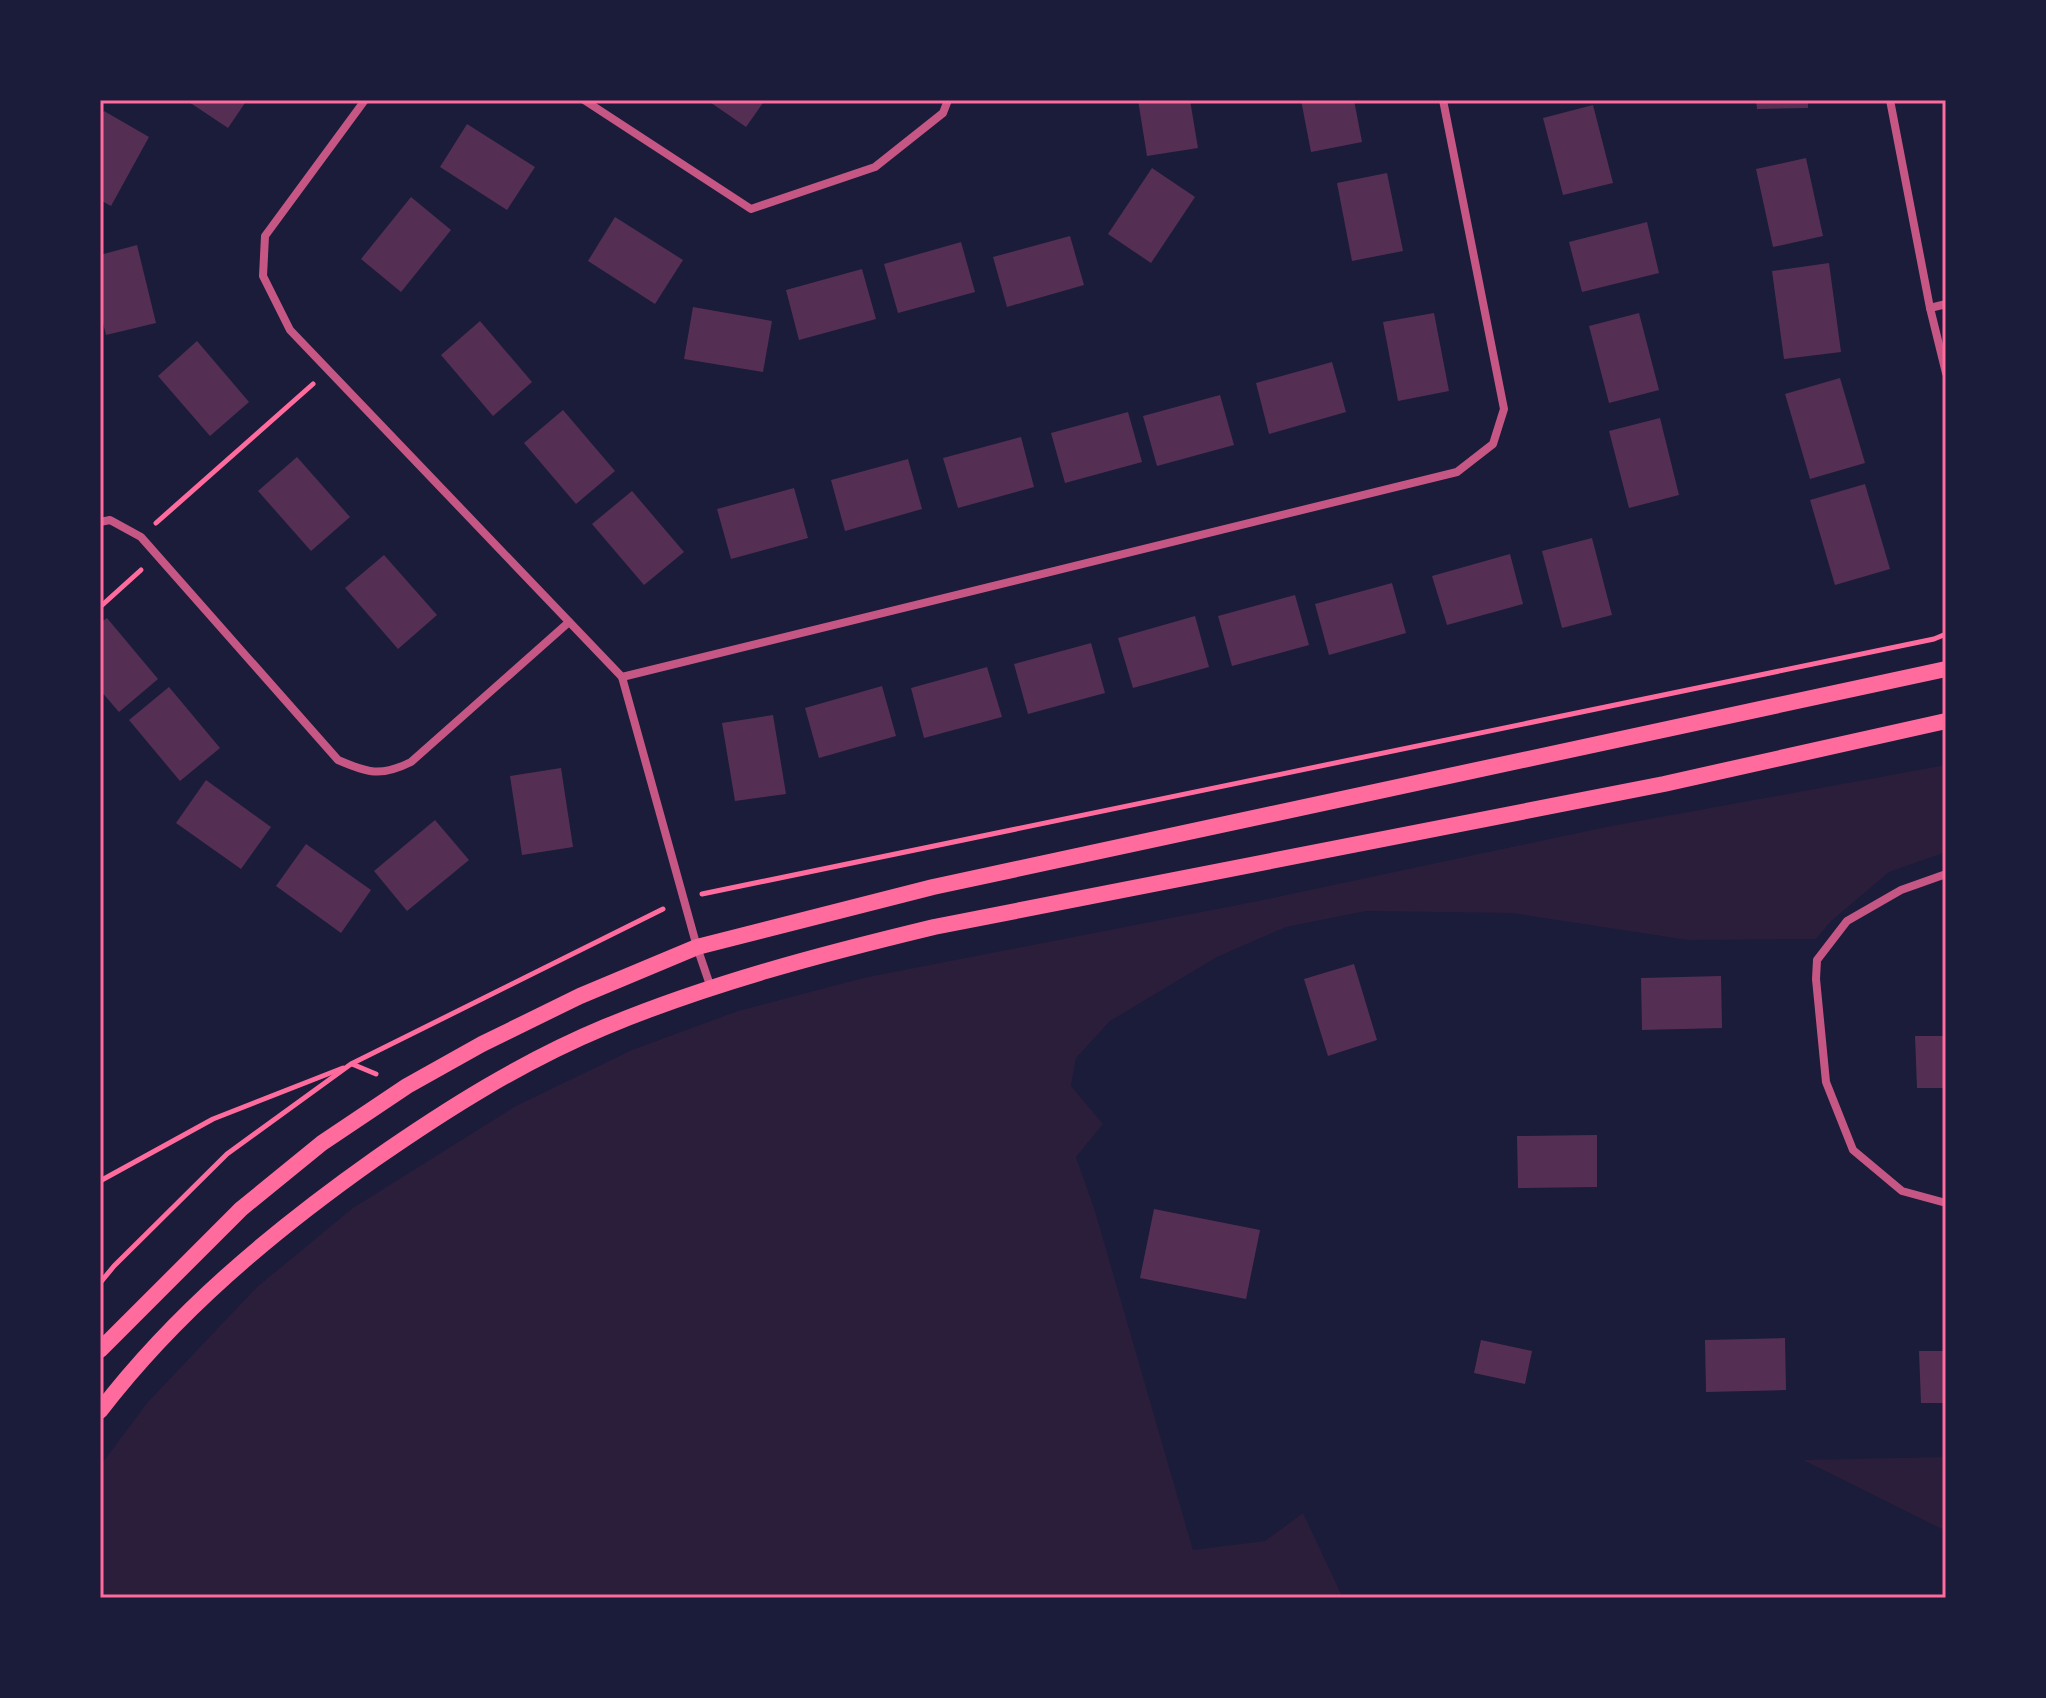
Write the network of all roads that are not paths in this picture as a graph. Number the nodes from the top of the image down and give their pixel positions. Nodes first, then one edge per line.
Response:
1 (365, 100) edge
2 (584, 100) edge
3 (948, 100) edge
4 (1443, 100) edge
5 (1890, 100) edge
6 (1946, 304) edge
7 (1930, 308) junction
8 (1946, 373) edge
9 (100, 522) edge
10 (569, 622) junction
11 (1946, 669) edge
12 (622, 677) junction
13 (1946, 721) edge
14 (1946, 874) edge
15 (697, 947) junction
16 (711, 988) junction
17 (1946, 1203) edge
18 (100, 1350) edge
19 (100, 1411) edge

1 - 10 street
2 - 3 street
4 - 12 street
5 - 7 street
6 - 7 street
7 - 8 street
9 - 10 street
10 - 12 street
11 - 15 main road
12 - 15 street
13 - 16 main road
14 - 17 street
15 - 16 street
15 - 18 main road
16 - 19 main road

